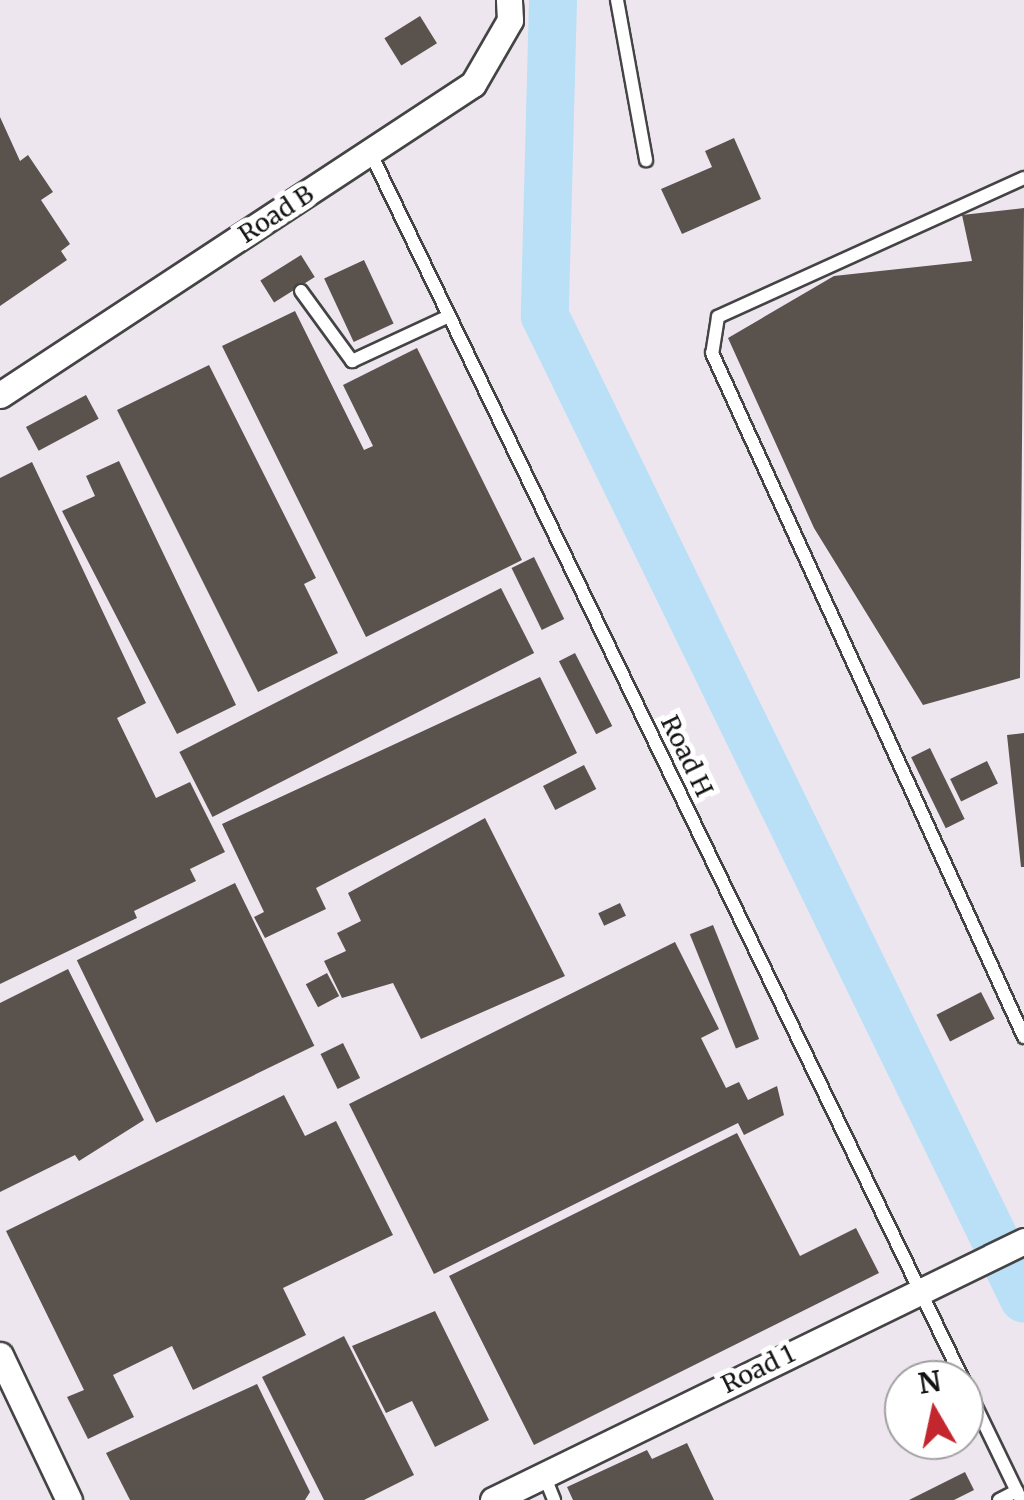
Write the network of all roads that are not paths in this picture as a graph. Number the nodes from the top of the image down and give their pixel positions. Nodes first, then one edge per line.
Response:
1 (509, 0) edge
2 (617, 0) edge
3 (370, 152) junction
4 (646, 160) dead end
5 (1024, 178) edge
6 (302, 291) dead end
7 (449, 316) junction
8 (0, 395) edge
9 (1024, 1037) edge
10 (1019, 1242) edge
11 (918, 1289) junction
12 (0, 1355) edge
13 (954, 1360) edge
14 (984, 1423) edge
15 (544, 1475) junction
16 (1019, 1496) edge
17 (69, 1500) edge
18 (493, 1500) edge
19 (554, 1500) edge
20 (998, 1500) edge

1 - 3 street, Road B
2 - 4 lane
3 - 7 lane, Road H
3 - 8 street, Road B
5 - 9 lane
6 - 7 lane
7 - 11 lane, Road H
10 - 11 street, Road 1
11 - 13 lane, Road H
11 - 15 street, Road 1
12 - 17 street
14 - 16 lane, Road H
15 - 18 street, Road 1
15 - 19 lane
16 - 20 lane

